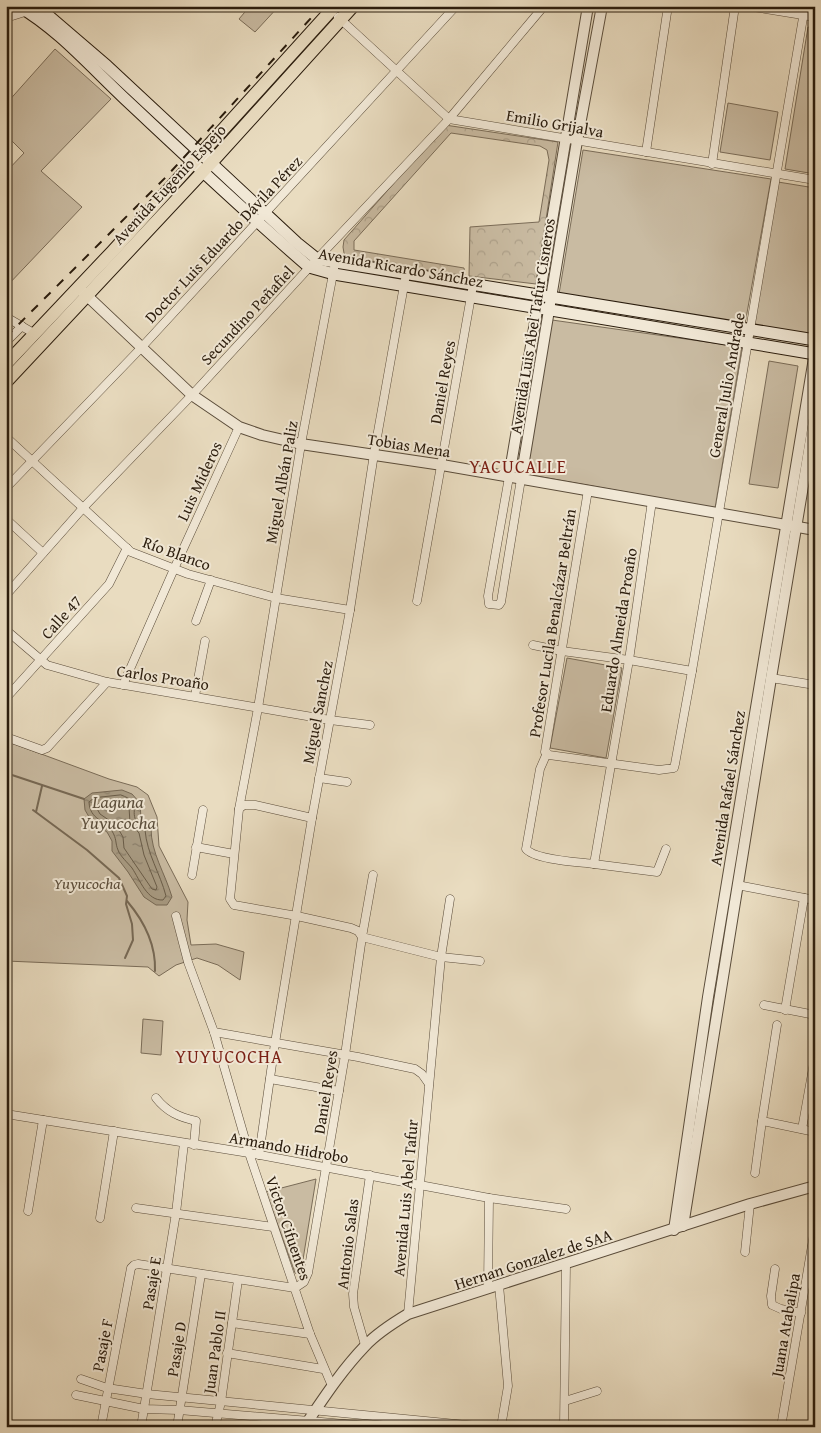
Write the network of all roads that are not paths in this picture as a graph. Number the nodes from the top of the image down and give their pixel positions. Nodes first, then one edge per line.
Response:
1 (353, 6) edge
2 (456, 6) edge
3 (544, 6) edge
4 (588, 6) edge
5 (602, 6) edge
6 (668, 6) edge
7 (735, 6) edge
8 (747, 6) edge
9 (805, 6) edge
10 (29, 8) edge
11 (333, 8) edge
12 (803, 15) junction
13 (815, 17) edge
14 (6, 18) edge
15 (341, 19) junction
16 (398, 70) junction
17 (449, 119) junction
18 (565, 140) junction
19 (578, 141) junction
20 (646, 152) junction
21 (202, 163) junction
22 (712, 164) junction
23 (777, 174) junction
24 (815, 180) edge
25 (262, 217) junction
26 (313, 263) junction
27 (334, 269) junction
28 (405, 280) junction
29 (472, 291) junction
30 (83, 292) junction
31 (540, 296) junction
32 (552, 298) junction
33 (537, 309) junction
34 (550, 311) junction
35 (6, 317) edge
36 (22, 326) junction
37 (749, 330) junction
38 (34, 334) junction
39 (815, 340) edge
40 (6, 342) edge
41 (747, 343) junction
42 (141, 348) junction
43 (815, 354) edge
44 (6, 364) edge
45 (6, 382) edge
46 (192, 395) junction
47 (815, 414) edge
48 (239, 427) junction
49 (6, 437) edge
50 (301, 444) junction
51 (374, 454) junction
52 (31, 461) junction
53 (442, 465) junction
54 (509, 477) junction
55 (521, 479) junction
56 (6, 488) edge
57 (588, 490) junction
58 (652, 501) junction
59 (83, 508) junction
60 (718, 513) junction
61 (6, 519) edge
62 (790, 526) junction
63 (815, 530) edge
64 (126, 548) junction
65 (43, 553) junction
66 (174, 569) junction
67 (211, 580) junction
68 (6, 595) edge
69 (276, 598) junction
70 (417, 601) dead end
71 (350, 610) junction
72 (196, 621) dead end
73 (6, 630) edge
74 (766, 638) junction
75 (205, 641) dead end
76 (777, 641) junction
77 (533, 645) dead end
78 (562, 651) junction
79 (41, 660) junction
80 (629, 660) junction
81 (692, 671) junction
82 (771, 678) junction
83 (107, 682) junction
84 (124, 684) junction
85 (815, 685) edge
86 (195, 696) junction
87 (6, 698) edge
88 (258, 708) junction
89 (330, 720) junction
90 (370, 725) dead end
91 (6, 737) edge
92 (549, 754) junction
93 (610, 763) junction
94 (319, 778) junction
95 (347, 782) dead end
96 (239, 809) junction
97 (203, 810) dead end
98 (312, 818) junction
99 (196, 847) junction
100 (666, 849) dead end
101 (234, 854) junction
102 (594, 864) junction
103 (192, 874) dead end
104 (373, 874) dead end
105 (737, 886) junction
106 (804, 898) junction
107 (450, 899) dead end
108 (815, 900) edge
109 (176, 916) dead end
110 (297, 916) junction
111 (362, 937) junction
112 (441, 956) junction
113 (480, 961) dead end
114 (764, 1005) dead end
115 (785, 1010) junction
116 (815, 1015) edge
117 (777, 1025) dead end
118 (214, 1032) junction
119 (275, 1043) junction
120 (345, 1055) junction
121 (815, 1057) edge
122 (270, 1079) junction
123 (429, 1084) junction
124 (339, 1091) junction
125 (156, 1098) dead end
126 (6, 1114) edge
127 (43, 1120) junction
128 (762, 1121) junction
129 (802, 1129) junction
130 (114, 1131) junction
131 (815, 1132) edge
132 (184, 1143) junction
133 (194, 1144) junction
134 (249, 1153) junction
135 (259, 1155) junction
136 (326, 1168) junction
137 (755, 1173) dead end
138 (370, 1175) junction
139 (421, 1185) junction
140 (815, 1186) edge
141 (489, 1198) junction
142 (750, 1204) junction
143 (136, 1208) dead end
144 (566, 1209) dead end
145 (28, 1211) dead end
146 (176, 1212) junction
147 (100, 1218) dead end
148 (274, 1227) junction
149 (678, 1228) junction
150 (815, 1228) edge
151 (745, 1252) dead end
152 (566, 1263) junction
153 (167, 1269) junction
154 (774, 1270) dead end
155 (201, 1274) junction
156 (238, 1280) junction
157 (498, 1285) junction
158 (295, 1288) junction
159 (488, 1288) junction
160 (801, 1313) junction
161 (408, 1314) junction
162 (232, 1323) junction
163 (310, 1334) junction
164 (365, 1345) junction
165 (227, 1353) junction
166 (323, 1369) junction
167 (82, 1379) dead end
168 (332, 1386) junction
169 (107, 1388) junction
170 (597, 1391) dead end
171 (147, 1394) junction
172 (76, 1395) dead end
173 (182, 1396) junction
174 (104, 1401) junction
175 (565, 1401) junction
176 (221, 1402) junction
177 (144, 1409) junction
178 (179, 1410) junction
179 (315, 1410) junction
180 (218, 1413) junction
181 (306, 1423) edge
182 (437, 1424) edge
183 (101, 1427) edge
184 (141, 1427) edge
185 (177, 1427) edge
186 (215, 1427) edge
187 (380, 1427) edge
188 (487, 1427) edge
189 (501, 1427) edge
190 (564, 1427) edge
191 (781, 1427) edge

1 - 15 main road, Avenida Eugenio Espejo
2 - 16 street, Doctor Luis Eduardo Dávila Pérez
3 - 17 street, Secundino Peñafiel
4 - 18 street, Avenida Luis Abel Tafur Cisneros
5 - 19 street, Avenida Luis Abel Tafur Cisneros
6 - 20 street
7 - 22 street
8 - 12 street
9 - 12 street, General Julio Andrade
10 - 14 street
10 - 21 main road, Avenida Ricardo Sánchez
11 - 15 street
11 - 21 main road, Avenida Eugenio Espejo
12 - 13 street
12 - 23 street, General Julio Andrade
15 - 16 street
15 - 21 main road, Avenida Eugenio Espejo
16 - 17 street
16 - 25 street, Doctor Luis Eduardo Dávila Pérez
17 - 18 street, Emilio Grijalva
17 - 26 street, Secundino Peñafiel
18 - 19 street, Emilio Grijalva
18 - 31 street, Avenida Luis Abel Tafur Cisneros
19 - 20 street, Emilio Grijalva
19 - 32 street, Avenida Luis Abel Tafur Cisneros
20 - 22 street, Emilio Grijalva
21 - 25 main road, Avenida Ricardo Sánchez
21 - 30 main road, Avenida Eugenio Espejo
22 - 23 street, Emilio Grijalva
23 - 24 street, Emilio Grijalva
23 - 37 street, General Julio Andrade
25 - 26 main road, Avenida Ricardo Sánchez
25 - 42 street, Doctor Luis Eduardo Dávila Pérez
26 - 27 main road, Avenida Ricardo Sánchez
26 - 46 street, Secundino Peñafiel
27 - 28 main road, Avenida Ricardo Sánchez
27 - 50 street, Miguel Albán Paliz
28 - 29 main road, Avenida Ricardo Sánchez
28 - 51 street, Miguel Sanchez
29 - 31 main road, Avenida Ricardo Sánchez
29 - 33 main road, Avenida Ricardo Sánchez
29 - 53 street, Daniel Reyes
30 - 38 main road, Avenida Eugenio Espejo
30 - 42 street, Tobias Mena
30 - 45 main road, Avenida Eugenio Espejo
31 - 32 main road, Avenida Ricardo Sánchez
31 - 33 street, Avenida Luis Abel Tafur Cisneros
32 - 34 street, Avenida Luis Abel Tafur Cisneros
32 - 37 main road, Avenida Ricardo Sánchez
33 - 34 main road, Avenida Ricardo Sánchez
33 - 54 street, Avenida Luis Abel Tafur Cisneros
34 - 41 main road, Avenida Ricardo Sánchez
34 - 55 street, Avenida Luis Abel Tafur Cisneros
35 - 36 street
36 - 38 street
36 - 40 street
37 - 39 main road, Avenida Ricardo Sánchez
37 - 41 street, General Julio Andrade
38 - 44 main road, Avenida Eugenio Espejo
41 - 43 main road, Avenida Ricardo Sánchez
41 - 60 street, General Julio Andrade
42 - 46 street, Tobias Mena
42 - 52 street, Doctor Luis Eduardo Dávila Pérez
43 - 62 street, Avenida Rafael Sánchez
46 - 48 street, Tobias Mena
46 - 59 street, Secundino Peñafiel
47 - 62 street, Avenida Rafael Sánchez
48 - 50 street, Tobias Mena
48 - 66 street, Luis Mideros
49 - 52 street, Río Blanco
50 - 51 street, Tobias Mena
50 - 69 street, Miguel Albán Paliz
51 - 53 street, Tobias Mena
51 - 71 street, Miguel Sanchez
52 - 56 street, Doctor Luis Eduardo Dávila Pérez
52 - 59 street, Río Blanco
53 - 54 street, Tobias Mena
53 - 70 street, Daniel Reyes
54 - 55 street, Tobias Mena
54 - 55 street, Avenida Luis Abel Tafur Cisneros
55 - 57 street, Tobias Mena
57 - 58 street, Tobias Mena
57 - 78 street, Profesor Lucila Benalcázar Beltrán
58 - 60 street, Tobias Mena
58 - 80 street, Eduardo Almeida Proaño
59 - 64 street, Río Blanco
59 - 65 street, Secundino Peñafiel
60 - 62 street, Tobias Mena
60 - 81 street, General Julio Andrade
61 - 65 street
62 - 63 street, Tobias Mena
62 - 74 street, Avenida Rafael Sánchez
62 - 76 street, Avenida Rafael Sánchez
64 - 66 street, Río Blanco
64 - 79 street, Calle 47
65 - 68 street, Secundino Peñafiel
66 - 67 street, Río Blanco
66 - 84 street, Luis Mideros
67 - 69 street, Río Blanco
67 - 72 street
69 - 71 street, Río Blanco
69 - 88 street, Miguel Albán Paliz
71 - 89 street, Miguel Sanchez
73 - 79 street, Carlos Proaño
74 - 76 street
74 - 149 street, Avenida Rafael Sánchez
75 - 86 street
76 - 82 street, Avenida Rafael Sánchez
77 - 78 street
78 - 80 street
78 - 92 street, Profesor Lucila Benalcázar Beltrán
79 - 83 street, Carlos Proaño
79 - 87 street, Calle 47
80 - 81 street
80 - 93 street, Eduardo Almeida Proaño
81 - 93 street, General Julio Andrade
82 - 85 street
82 - 105 street, Avenida Rafael Sánchez
83 - 84 street, Carlos Proaño
83 - 91 street
84 - 86 street, Carlos Proaño
86 - 88 street, Carlos Proaño
88 - 89 street, Carlos Proaño
88 - 96 street, Miguel Albán Paliz
89 - 90 street, Carlos Proaño
89 - 94 street, Miguel Sanchez
92 - 93 street
92 - 102 street, Profesor Lucila Benalcázar Beltrán
93 - 102 street, Eduardo Almeida Proaño
94 - 95 street
94 - 98 street, Miguel Sanchez
96 - 98 street
96 - 101 street, Miguel Albán Paliz
97 - 99 street
98 - 110 street, Miguel Sanchez
99 - 101 street
99 - 103 street
100 - 102 street
101 - 110 street, Miguel Albán Paliz
104 - 111 street, Daniel Reyes
105 - 106 street
105 - 149 street, Avenida Rafael Sánchez
106 - 108 street
106 - 115 street
107 - 112 street, Avenida Luis Abel Tafur
109 - 118 street, Victor Cifuentes
110 - 111 street
110 - 119 street, Miguel Sanchez
111 - 112 street
111 - 120 street, Daniel Reyes
112 - 113 street
112 - 123 street, Avenida Luis Abel Tafur
114 - 115 street
115 - 116 street
117 - 128 street
118 - 119 street
118 - 134 street, Victor Cifuentes
119 - 120 street
119 - 122 street, Miguel Sanchez
120 - 123 street
120 - 124 street, Daniel Reyes
121 - 129 street
122 - 124 street
122 - 135 street, Miguel Sanchez
123 - 139 street, Avenida Luis Abel Tafur
124 - 136 street, Daniel Reyes
125 - 133 street
126 - 127 street, Armando Hidrobo
127 - 130 street, Armando Hidrobo
127 - 145 street
128 - 129 street
128 - 137 street
129 - 131 street
130 - 132 street, Armando Hidrobo
130 - 147 street
132 - 133 street, Armando Hidrobo
132 - 146 street, Pasaje E
133 - 134 street, Armando Hidrobo
134 - 135 street, Armando Hidrobo
134 - 148 street, Victor Cifuentes
135 - 136 street, Armando Hidrobo
136 - 138 street, Armando Hidrobo
136 - 158 street, Daniel Reyes
138 - 139 street, Armando Hidrobo
138 - 164 street, Antonio Salas
139 - 141 street, Armando Hidrobo
139 - 161 street, Avenida Luis Abel Tafur
140 - 142 street, Hernan Gonzalez de SAA
141 - 144 street, Armando Hidrobo
141 - 159 street
142 - 149 street, Hernan Gonzalez de SAA
142 - 151 street
143 - 146 street
146 - 148 street
146 - 153 street, Pasaje E
148 - 158 street, Victor Cifuentes
149 - 152 street, Hernan Gonzalez de SAA
150 - 160 street, Juana Atabalipa
152 - 157 street, Hernan Gonzalez de SAA
152 - 175 street
153 - 155 street
153 - 169 street, Pasaje F
153 - 171 street, Pasaje E
154 - 160 street
155 - 156 street
155 - 173 street, Pasaje D
156 - 158 street
156 - 162 street, Juan Pablo II
157 - 159 street, Hernan Gonzalez de SAA
157 - 189 street
158 - 163 street, Victor Cifuentes
159 - 161 street, Hernan Gonzalez de SAA
160 - 191 street, Juana Atabalipa
161 - 164 street, Hernan Gonzalez de SAA
162 - 163 street
162 - 165 street, Juan Pablo II
163 - 166 street, Victor Cifuentes
164 - 168 street, Hernan Gonzalez de SAA
165 - 166 street
165 - 176 street, Juan Pablo II
166 - 168 street, Victor Cifuentes
167 - 169 street
168 - 179 street, Hernan Gonzalez de SAA
169 - 171 street
169 - 174 street, Pasaje F
170 - 175 street
171 - 173 street
171 - 177 street, Pasaje E
172 - 174 street
173 - 176 street
173 - 178 street, Pasaje D
174 - 177 street
174 - 183 street, Pasaje F
175 - 190 street
176 - 179 street
176 - 180 street, Juan Pablo II
177 - 178 street
177 - 184 street, Pasaje E
178 - 180 street
178 - 185 street, Pasaje D
179 - 181 street, Hernan Gonzalez de SAA
179 - 182 street
180 - 181 street
180 - 186 street, Juan Pablo II
181 - 187 street
182 - 188 street

